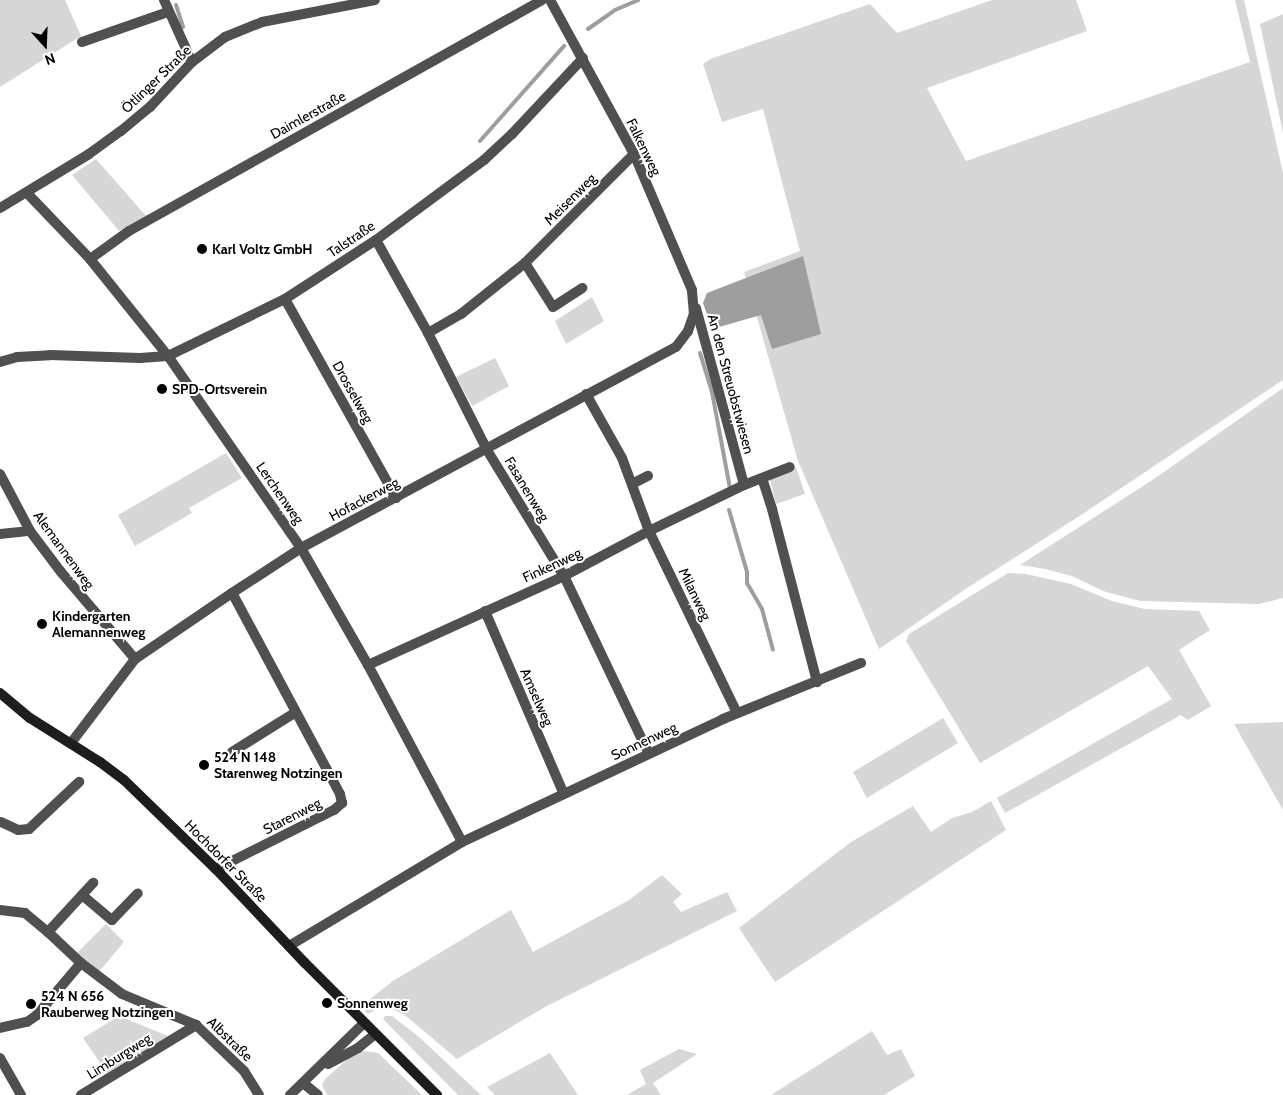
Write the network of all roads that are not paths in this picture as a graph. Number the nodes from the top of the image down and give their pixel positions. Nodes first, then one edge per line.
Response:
1 (164, 0) edge
2 (375, 0) edge
3 (542, 0) edge
4 (550, 0) edge
5 (168, 12) junction
6 (82, 42) dead end
7 (583, 58) junction
8 (192, 62) junction
9 (634, 154) junction
10 (27, 193) junction
11 (0, 208) edge
12 (376, 240) junction
13 (90, 259) junction
14 (525, 263) junction
15 (582, 288) dead end
16 (692, 290) junction
17 (285, 299) junction
18 (694, 314) joint
19 (428, 332) junction
20 (168, 356) junction
21 (0, 362) edge
22 (586, 394) junction
23 (487, 450) junction
24 (790, 467) dead end
25 (0, 474) edge
26 (648, 476) dead end
27 (762, 478) junction
28 (632, 484) junction
29 (744, 485) junction
30 (396, 498) junction
31 (30, 531) junction
32 (649, 531) junction
33 (0, 534) edge
34 (301, 548) junction
35 (564, 576) junction
36 (232, 593) junction
37 (485, 611) junction
38 (134, 659) junction
39 (861, 663) dead end
40 (368, 665) junction
41 (817, 682) junction
42 (0, 693) edge
43 (296, 712) junction
44 (737, 713) junction
45 (71, 743) junction
46 (232, 752) dead end
47 (649, 754) junction
48 (79, 782) dead end
49 (564, 794) junction
50 (0, 823) edge
51 (462, 842) junction
52 (216, 870) junction
53 (93, 883) dead end
54 (138, 894) dead end
55 (82, 895) junction
56 (0, 910) edge
57 (48, 932) junction
58 (289, 946) junction
59 (81, 963) junction
60 (364, 1023) junction
61 (196, 1024) junction
62 (0, 1028) edge
63 (375, 1034) junction
64 (0, 1058) edge
65 (316, 1070) junction
66 (303, 1083) junction
67 (20, 1095) edge
68 (80, 1095) edge
69 (259, 1095) edge
70 (290, 1095) edge
71 (318, 1095) edge
72 (437, 1095) edge

1 - 5 street
2 - 8 street, Ötlinger Straße
3 - 13 street, Daimlerstraße
4 - 7 street, Falkenweg
5 - 6 street
5 - 8 street
7 - 9 street, Falkenweg
7 - 12 street, Talstraße
8 - 10 street, Ötlinger Straße
9 - 14 street, Meisenweg
9 - 16 street, Falkenweg
10 - 11 street, Ötlinger Straße
10 - 13 street, Lerchenweg
12 - 17 street, Talstraße
12 - 19 street, Fasanenweg
13 - 20 street, Lerchenweg
14 - 15 street
14 - 19 street, Meisenweg
16 - 18 street, Falkenweg
16 - 29 street, An den Streuobstwiesen
17 - 20 street, Talstraße
17 - 30 street, Drosselweg
18 - 22 street, Hofackerweg
19 - 23 street, Fasanenweg
20 - 21 street, Talstraße
20 - 34 street, Lerchenweg
22 - 23 street, Hofackerweg
22 - 28 street, Milanweg
23 - 30 street, Hofackerweg
23 - 35 street, Fasanenweg
24 - 27 street, Finkenweg
25 - 31 street, Alemannenweg
26 - 28 street
27 - 29 street, Finkenweg
27 - 41 street
28 - 32 street, Milanweg
29 - 32 street, Finkenweg
30 - 34 street, Hofackerweg
31 - 33 street
31 - 38 street, Alemannenweg
32 - 35 street, Finkenweg
32 - 44 street, Milanweg
34 - 36 street, Hofackerweg
34 - 40 street, Lerchenweg
35 - 37 street, Finkenweg
35 - 47 street, Fasanenweg
36 - 38 street, Hofackerweg
36 - 43 street, Starenweg
37 - 40 street, Finkenweg
37 - 49 street, Amselweg
38 - 45 street, Hofackerweg
39 - 41 street, Sonnenweg
40 - 51 street, Lerchenweg
41 - 44 street, Sonnenweg
42 - 45 main road, Hochdorfer Straße
43 - 46 street
43 - 52 street, Starenweg
44 - 47 street, Sonnenweg
45 - 52 main road, Hochdorfer Straße
47 - 49 street, Sonnenweg
48 - 50 street
49 - 51 street, Sonnenweg
51 - 58 street, Sonnenweg
52 - 58 main road, Hochdorfer Straße
53 - 55 street
54 - 55 street
55 - 57 street
56 - 57 street, Albstraße
57 - 59 street, Albstraße
58 - 60 main road, Hochdorfer Straße
59 - 61 street, Albstraße
59 - 62 street
60 - 63 main road, Hochdorfer Straße
60 - 65 street
61 - 68 street, Limburgweg
61 - 69 street, Albstraße
63 - 65 street
63 - 72 main road, Hochdorfer Straße
64 - 67 street
65 - 66 street
66 - 70 street
66 - 71 street

